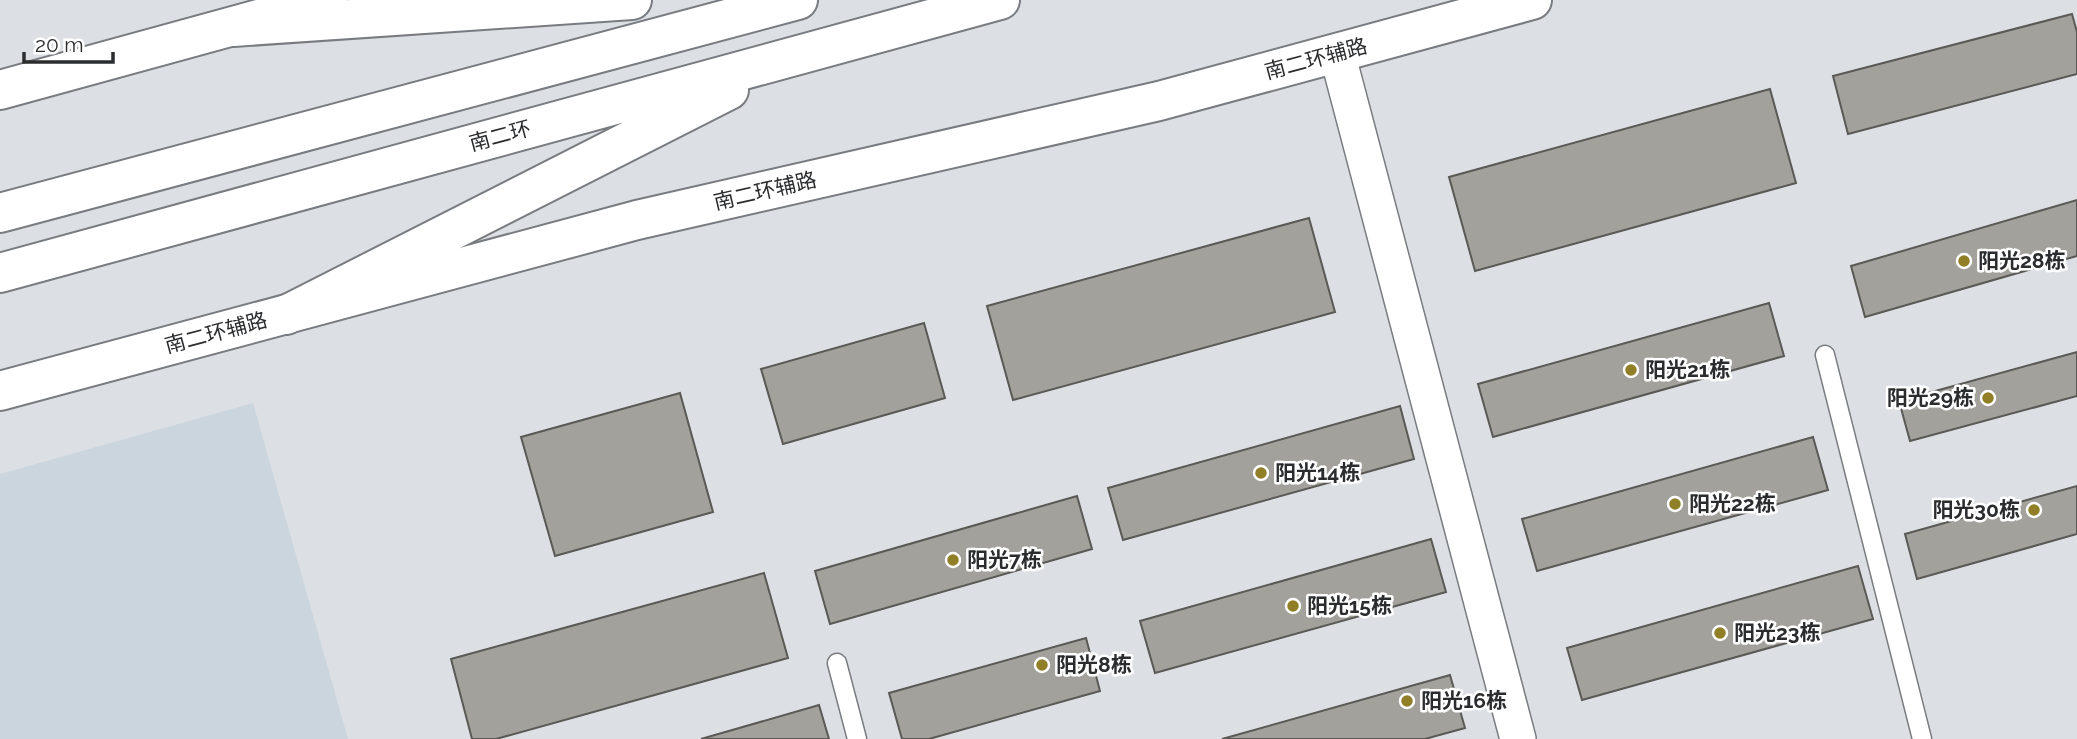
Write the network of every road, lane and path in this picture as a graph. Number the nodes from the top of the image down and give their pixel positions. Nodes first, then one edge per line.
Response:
1 (328, 0) edge
2 (632, 0) edge
3 (798, 0) edge
4 (1000, 0) edge
5 (1532, 0) edge
6 (233, 27) junction
7 (802, 52) junction
8 (1336, 53) junction
9 (0, 90) edge
10 (0, 213) edge
11 (0, 274) edge
12 (286, 315) junction
13 (1825, 355) dead end
14 (0, 391) edge
15 (837, 663) dead end
16 (857, 739) edge
17 (1518, 739) edge
18 (1922, 739) edge

1 - 6 main road
2 - 6 main road
3 - 10 main road
4 - 7 main road, 南二环
5 - 8 main road, 南二环辅路
6 - 9 main road
7 - 11 main road, 南二环
7 - 12 main road
8 - 12 main road, 南二环辅路
8 - 17 street
12 - 14 main road, 南二环辅路
13 - 18 lane
15 - 16 lane

